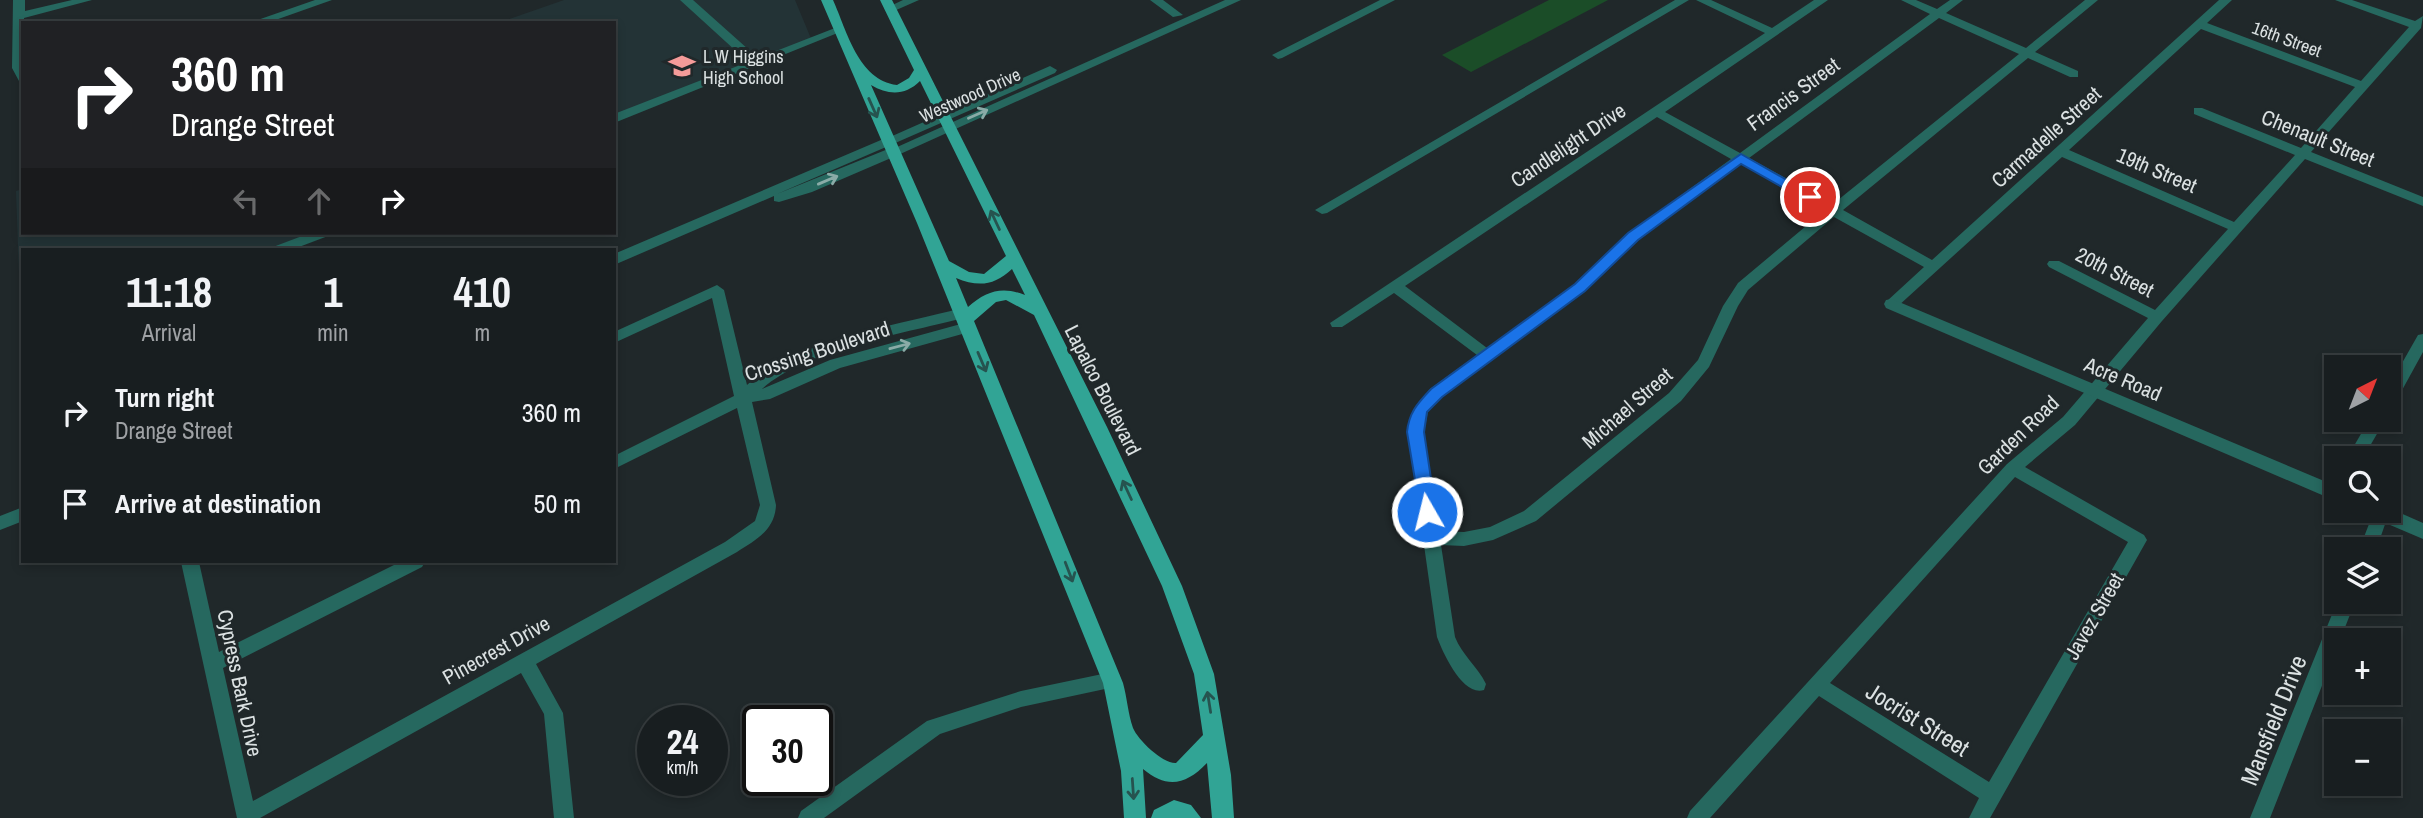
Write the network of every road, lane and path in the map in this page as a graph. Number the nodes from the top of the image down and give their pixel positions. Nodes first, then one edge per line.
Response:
1 (19, 0) edge
2 (86, 0) edge
3 (326, 0) edge
4 (686, 0) edge
5 (827, 0) edge
6 (913, 0) edge
7 (1156, 0) edge
8 (1210, 0) edge
9 (1235, 0) edge
10 (1389, 0) edge
11 (1683, 0) edge
12 (1702, 0) edge
13 (1822, 0) edge
14 (1907, 0) edge
15 (1957, 0) edge
16 (2092, 0) edge
17 (2226, 0) edge
18 (2341, 0) edge
19 (888, 4) edge
20 (1938, 14) junction
21 (1177, 15) junction
22 (18, 16) junction
23 (262, 21) edge
24 (2420, 23) edge
25 (2199, 24) junction
26 (839, 30) junction
27 (1773, 33) junction
28 (2026, 53) junction
29 (1278, 55) dead end
30 (757, 63) junction
31 (856, 68) junction
32 (921, 70) junction
33 (21, 74) edge
34 (2074, 74) dead end
35 (2363, 86) junction
36 (1655, 111) junction
37 (2198, 111) dead end
38 (616, 118) edge
39 (947, 121) junction
40 (891, 146) junction
41 (2060, 151) junction
42 (2303, 153) junction
43 (1741, 158) junction
44 (2423, 202) edge
45 (1322, 210) dead end
46 (1833, 210) junction
47 (2237, 228) junction
48 (318, 235) edge
49 (283, 248) edge
50 (1013, 258) junction
51 (616, 259) edge
52 (942, 264) junction
53 (2054, 264) dead end
54 (1933, 266) junction
55 (1395, 286) junction
56 (1892, 304) joint
57 (1039, 313) junction
58 (2157, 317) junction
59 (965, 320) junction
60 (1337, 323) dead end
61 (616, 337) edge
62 (2423, 339) edge
63 (1487, 355) junction
64 (2401, 378) edge
65 (2093, 391) junction
66 (743, 398) junction
67 (616, 462) edge
68 (2013, 468) junction
69 (2324, 489) edge
70 (21, 515) edge
71 (2401, 522) edge
72 (0, 523) edge
73 (2423, 531) edge
74 (1431, 538) junction
75 (190, 563) edge
76 (414, 563) edge
77 (2341, 614) edge
78 (524, 661) junction
79 (213, 664) junction
80 (1112, 680) junction
81 (1477, 684) dead end
82 (1817, 685) junction
83 (1125, 736) junction
84 (1214, 738) junction
85 (1992, 795) junction
86 (246, 815) joint
87 (564, 818) edge
88 (808, 818) edge
89 (1135, 818) edge
90 (1161, 818) edge
91 (1190, 818) edge
92 (1223, 818) edge
93 (1697, 818) edge
94 (1979, 818) edge
95 (2260, 818) edge

1 - 22 street
2 - 22 street
3 - 23 street
4 - 30 street
5 - 26 main road
6 - 19 street
7 - 21 street
8 - 21 street, Westwood Drive
39 -> 9 street, Westwood Drive
10 - 29 street
11 - 45 street
12 - 27 street
13 - 27 street, Candlelight Drive
14 - 20 street
15 - 20 street, Francis Street
16 - 28 street, Michael Street
17 - 25 street, Carmadelle Street
18 - 24 street
19 - 32 main road, Lapalco Boulevard
20 - 28 street
20 - 43 street, Francis Street
21 - 39 street, Westwood Drive
22 - 33 street
24 - 35 street, Garden Road
25 - 35 street, 16th Street
25 - 41 street, Carmadelle Street
26 - 30 street
26 - 31 main road
27 - 36 street, Candlelight Drive
28 - 34 street
28 - 46 street, Michael Street
30 - 38 street
31 - 32 main road
31 -> 40 main road
32 - 39 main road, Lapalco Boulevard
35 - 42 street, Garden Road
36 - 43 street
36 - 55 street, Candlelight Drive
37 - 42 street, Chenault Street
39 - 40 street, Westwood Drive
50 -> 39 main road, Lapalco Boulevard
40 - 51 street, Westwood Drive
40 - 52 main road
41 - 47 street, 19th Street
41 - 54 street, Carmadelle Street
42 - 44 street, Chenault Street
42 - 47 street, Garden Road
43 - 46 street
43 - 63 street, Francis Street
46 - 54 street
46 - 74 street, Michael Street
47 - 58 street, Garden Road
48 - 49 street
50 - 52 main road
50 - 57 main road, Lapalco Boulevard
52 - 59 main road
53 - 58 street, 20th Street
54 - 56 street, Carmadelle Street
55 - 60 street, Candlelight Drive
55 - 63 street
56 - 65 street, Acre Road
57 - 59 main road
84 -> 57 main road, Lapalco Boulevard
58 - 65 street, Garden Road
59 - 66 street, Crossing Boulevard
59 -> 80 main road
61 - 66 street
62 - 64 street
63 - 74 street, Francis Street
65 - 68 street, Garden Road
65 - 69 street, Acre Road
66 - 67 street, Crossing Boulevard
66 - 78 street, Pinecrest Drive
68 - 82 street, Garden Road
68 - 85 street, Javez Street
70 - 72 street
71 - 73 street
74 - 81 street, Francis Street
75 - 79 street, Cypress Bark Drive
76 - 79 street
77 - 95 street, Mansfield Drive
78 - 86 street, Pinecrest Drive
78 - 87 street
79 - 86 street, Cypress Bark Drive
80 - 83 main road
80 - 88 street
82 - 85 street, Jocrist Street
82 - 93 street, Garden Road
83 - 84 main road
83 -> 89 main road
84 - 92 main road, Lapalco Boulevard
85 - 94 street, Javez Street
90 - 91 main road

